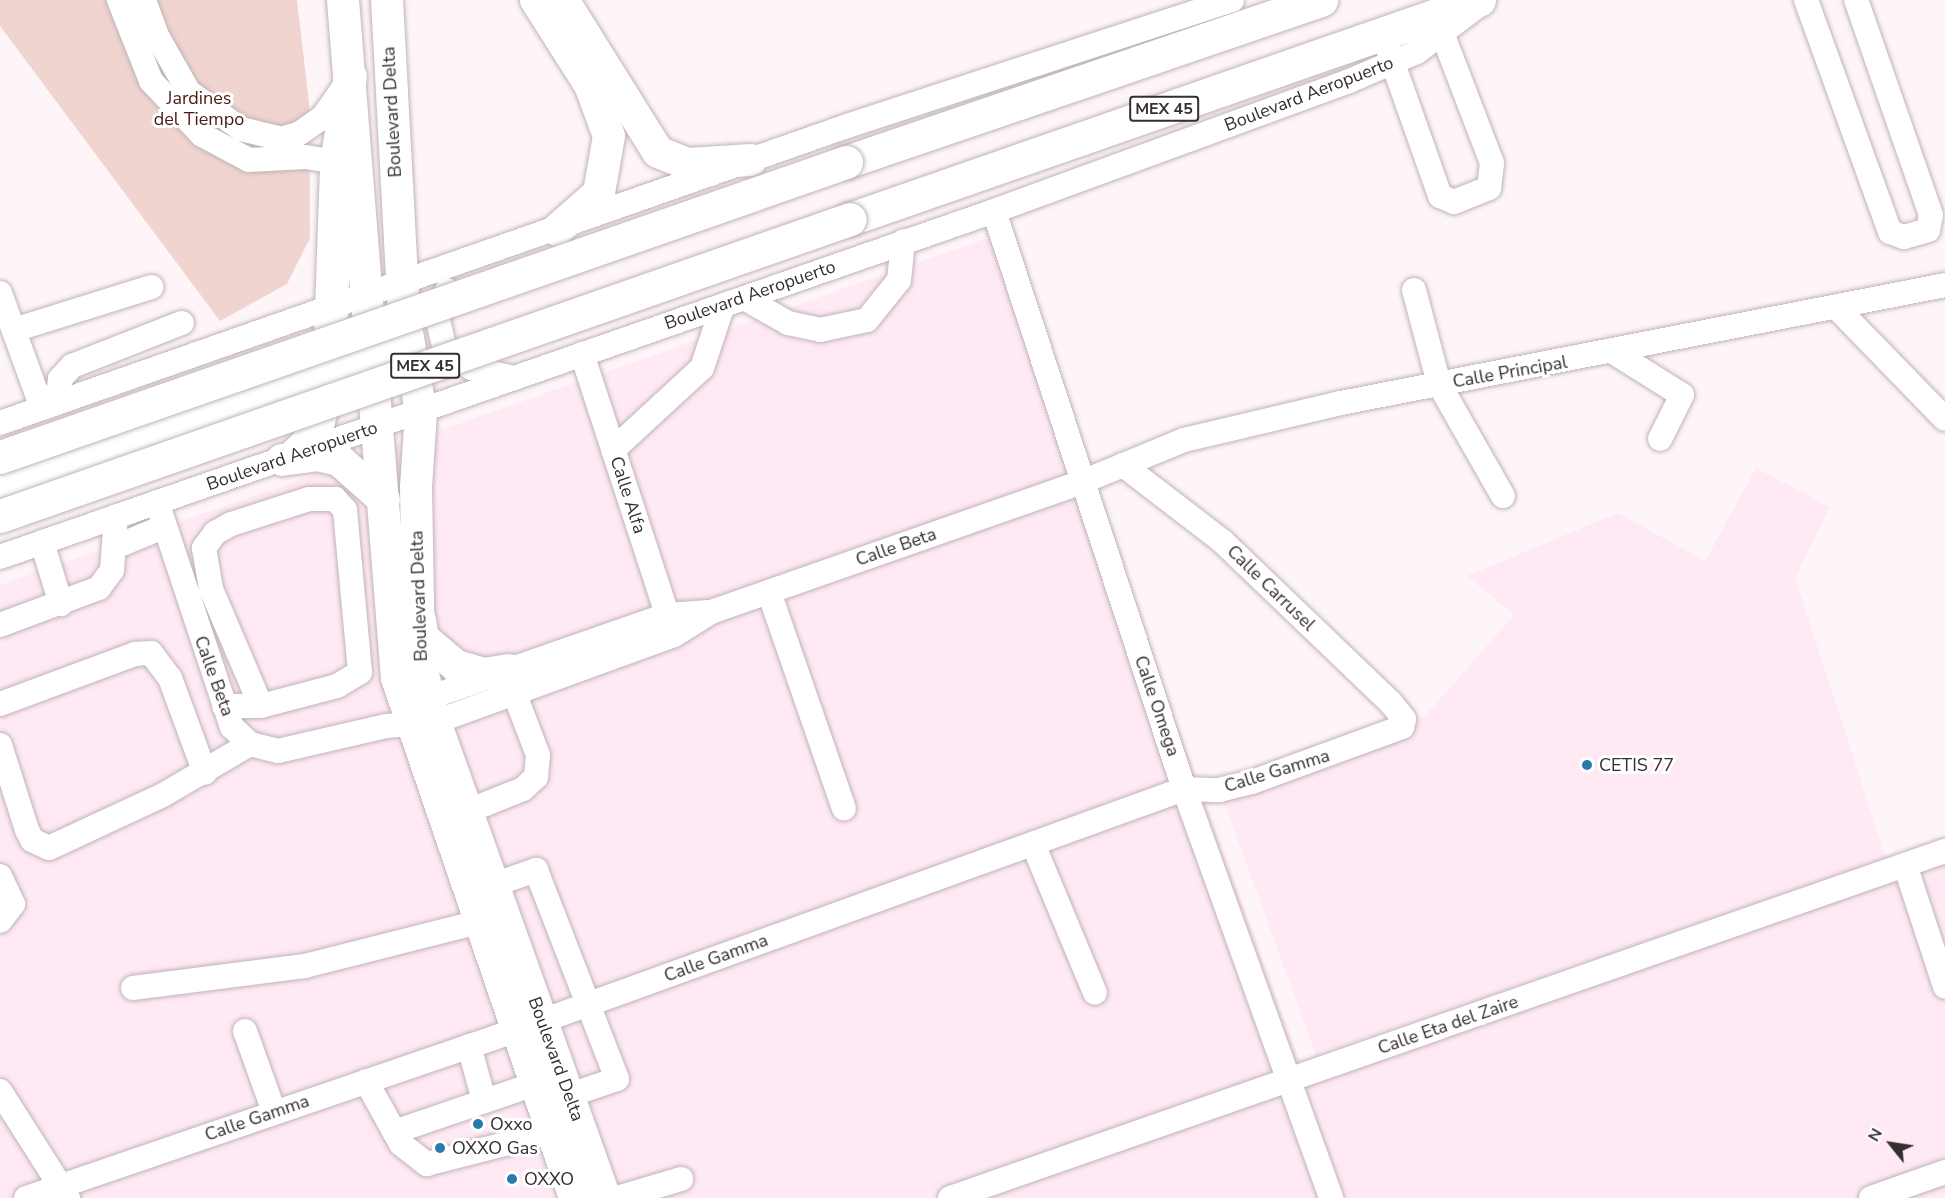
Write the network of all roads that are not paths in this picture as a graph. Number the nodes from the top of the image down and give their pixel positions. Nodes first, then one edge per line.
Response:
1 (119, 0) edge
2 (144, 0) edge
3 (343, 0) edge
4 (387, 0) edge
5 (536, 0) edge
6 (563, 0) edge
7 (1232, 0) edge
8 (1321, 0) edge
9 (1479, 0) edge
10 (1484, 0) edge
11 (1806, 0) edge
12 (1856, 0) edge
13 (1439, 25) junction
14 (157, 36) junction
15 (1387, 47) junction
16 (134, 49) junction
17 (351, 76) junction
18 (751, 160) junction
19 (347, 164) junction
20 (994, 211) junction
21 (557, 230) junction
22 (903, 241) junction
23 (491, 251) junction
24 (401, 283) junction
25 (1945, 285) edge
26 (151, 287) dead end
27 (1414, 290) dead end
28 (0, 293) edge
29 (369, 294) junction
30 (734, 302) junction
31 (328, 309) junction
32 (1838, 309) junction
33 (404, 315) junction
34 (182, 323) dead end
35 (279, 326) junction
36 (14, 330) junction
37 (1615, 353) junction
38 (582, 354) junction
39 (372, 356) junction
40 (329, 368) junction
41 (514, 378) junction
42 (1439, 384) junction
43 (50, 405) junction
44 (421, 412) junction
45 (1945, 419) edge
46 (0, 423) edge
47 (380, 427) junction
48 (1660, 439) dead end
49 (613, 450) junction
50 (0, 456) edge
51 (282, 460) junction
52 (1123, 465) junction
53 (1082, 482) junction
54 (0, 486) edge
55 (1503, 496) dead end
56 (384, 500) junction
57 (157, 502) junction
58 (0, 516) edge
59 (116, 516) junction
60 (161, 528) junction
61 (42, 542) junction
62 (115, 547) junction
63 (0, 557) edge
64 (769, 592) junction
65 (61, 604) junction
66 (418, 608) junction
67 (0, 625) edge
68 (670, 625) junction
69 (511, 681) junction
70 (0, 704) edge
71 (224, 706) junction
72 (261, 706) junction
73 (413, 716) junction
74 (1404, 724) joint
75 (250, 744) junction
76 (0, 745) edge
77 (205, 773) junction
78 (1185, 789) junction
79 (844, 808) dead end
80 (468, 811) junction
81 (1033, 844) junction
82 (1945, 851) edge
83 (1905, 865) junction
84 (0, 876) edge
85 (493, 885) junction
86 (0, 921) edge
87 (479, 922) junction
88 (1945, 987) edge
89 (133, 988) dead end
90 (1095, 993) dead end
91 (588, 1004) junction
92 (530, 1025) junction
93 (245, 1031) dead end
94 (469, 1046) junction
95 (1290, 1080) junction
96 (366, 1081) junction
97 (534, 1084) junction
98 (0, 1092) edge
99 (570, 1095) junction
100 (484, 1100) junction
101 (274, 1113) junction
102 (394, 1132) junction
103 (552, 1132) junction
104 (1945, 1172) edge
105 (681, 1179) dead end
106 (64, 1192) edge
107 (26, 1198) edge
108 (575, 1198) edge
109 (605, 1198) edge
110 (617, 1198) edge
111 (950, 1198) edge
112 (1331, 1198) edge
113 (1871, 1198) edge

1 - 16 street
2 - 14 street
3 - 17 main road
4 - 24 main road, Boulevard Delta
5 - 21 main road
6 - 18 main road
7 - 18 street
8 - 50 highway, bridge
9 - 13 highway, Boulevard Aeropuerto / MEX 45
10 - 13 street, Boulevard Aeropuerto
11 - 12 street
13 - 15 highway, Boulevard Aeropuerto / MEX 45
13 - 15 street
14 - 16 street
14 - 17 street
15 - 20 street, Boulevard Aeropuerto
15 - 58 highway, Boulevard Aeropuerto / MEX 45, bridge
16 - 19 street
17 - 19 highway
18 - 21 street
19 - 29 main road, Boulevard Delta
19 - 31 highway
20 - 22 street, Boulevard Aeropuerto
20 - 53 street, Calle Omega
21 - 23 street
22 - 30 street, Boulevard Aeropuerto
22 - 30 street
23 - 24 street
23 - 41 street
24 - 29 street
24 - 33 main road, Boulevard Delta
25 - 32 street, Calle Principal
26 - 36 street
27 - 42 street
28 - 36 street
29 - 31 street
29 - 39 main road, Boulevard Delta
30 - 38 street, Boulevard Aeropuerto
30 - 49 street
31 - 35 street
31 - 40 highway
32 - 37 street, Calle Principal
32 - 45 street
33 - 39 highway
33 - 44 main road, Boulevard Delta
34 - 43 street
35 - 40 street
35 - 43 street
36 - 43 street
37 - 42 street, Calle Principal
37 - 48 street
38 - 41 street, Boulevard Aeropuerto
38 - 49 street, Calle Alfa
39 - 40 highway
39 - 47 main road, Boulevard Delta
40 - 51 street
40 - 54 highway
41 - 44 street, Boulevard Aeropuerto
42 - 52 street, Calle Principal
42 - 55 street
43 - 46 street
44 - 47 street, Boulevard Aeropuerto
44 - 66 main road, Boulevard Delta
47 - 51 street, Boulevard Aeropuerto
47 - 56 main road, Boulevard Delta
49 - 68 street, Calle Alfa
51 - 56 main road
51 - 57 street, Boulevard Aeropuerto
52 - 53 street, Calle Principal
52 - 74 street, Calle Carrusel
53 - 64 street, Calle Beta
53 - 78 street, Calle Omega
56 - 73 main road, Boulevard Delta
57 - 59 street, Boulevard Aeropuerto
57 - 60 street, Calle Beta
59 - 61 street, Boulevard Aeropuerto
59 - 62 street
60 - 62 street
60 - 71 street, Calle Beta
61 - 63 street, Boulevard Aeropuerto
61 - 65 street
62 - 65 street
64 - 68 street, Calle Beta
64 - 79 street
65 - 67 street
66 - 69 main road
66 - 73 main road, Boulevard Delta
68 - 69 street, Calle Beta
69 - 73 street, Calle Beta
69 - 80 street
70 - 77 street
71 - 72 street
71 - 75 street, Calle Beta
72 - 72 street
73 - 75 street, Calle Beta
73 - 80 main road, Boulevard Delta
73 - 87 main road, Boulevard Delta
74 - 78 street, Calle Gamma
75 - 77 street
76 - 77 street
78 - 81 street, Calle Gamma
78 - 95 street, Calle Omega
80 - 85 main road, Boulevard Delta
81 - 90 street
81 - 91 street, Calle Gamma
82 - 83 street, Calle Eta del Zaire
83 - 88 street
83 - 95 street, Calle Eta del Zaire
84 - 86 street
85 - 91 street
85 - 92 main road, Boulevard Delta
87 - 89 street
87 - 92 main road, Boulevard Delta
91 - 92 street, Calle Gamma
91 - 99 street
92 - 94 street, Calle Gamma
92 - 97 main road, Boulevard Delta
92 - 99 main road, Boulevard Delta
93 - 101 street
94 - 96 street, Calle Gamma
94 - 100 street
95 - 111 street, Calle Eta del Zaire
95 - 112 street, Calle Omega
96 - 101 street, Calle Gamma
96 - 102 street
97 - 100 street
97 - 103 main road, Boulevard Delta
98 - 106 street
99 - 109 main road, Boulevard Delta
100 - 102 street
101 - 106 street, Calle Gamma
102 - 103 street
103 - 108 main road, Boulevard Delta
104 - 113 street
105 - 110 street
106 - 107 street, Calle Gamma

